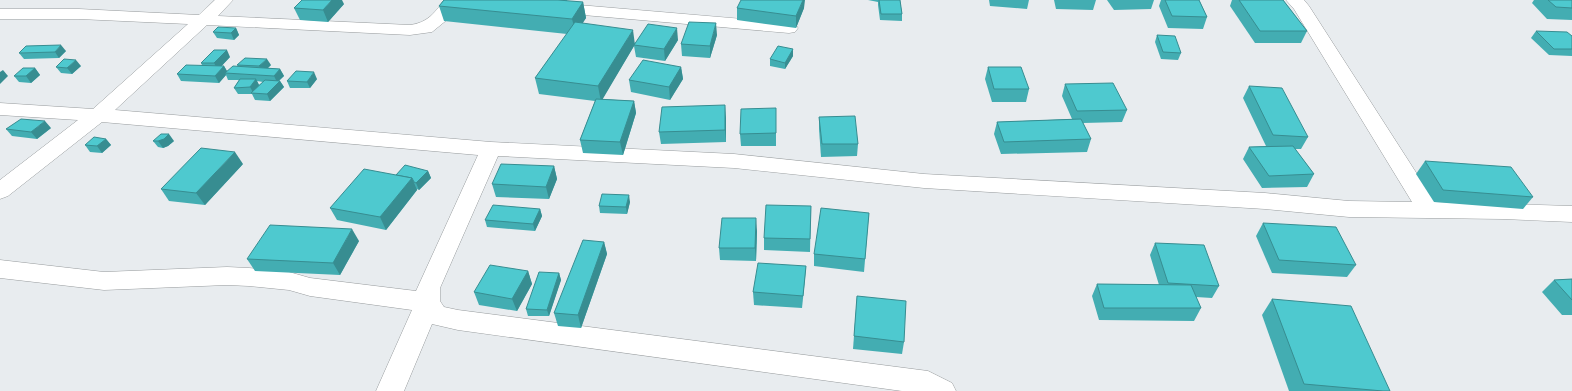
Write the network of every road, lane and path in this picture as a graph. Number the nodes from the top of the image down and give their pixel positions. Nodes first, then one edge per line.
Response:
1 (226, 0) edge
2 (453, 0) edge
3 (1294, 0) edge
4 (538, 6) edge
5 (0, 14) edge
6 (202, 21) junction
7 (789, 28) edge
8 (0, 109) edge
9 (98, 115) junction
10 (491, 149) junction
11 (0, 191) edge
12 (1429, 210) junction
13 (1572, 214) edge
14 (0, 269) edge
15 (428, 302) junction
16 (390, 391) edge
17 (942, 391) edge

1 - 6 street
2 - 6 street
3 - 12 street
4 - 7 street
5 - 6 street
6 - 9 street
8 - 9 street
9 - 10 street
9 - 11 street
10 - 12 street
10 - 15 street
12 - 13 street
14 - 15 street
15 - 16 street
15 - 17 street

